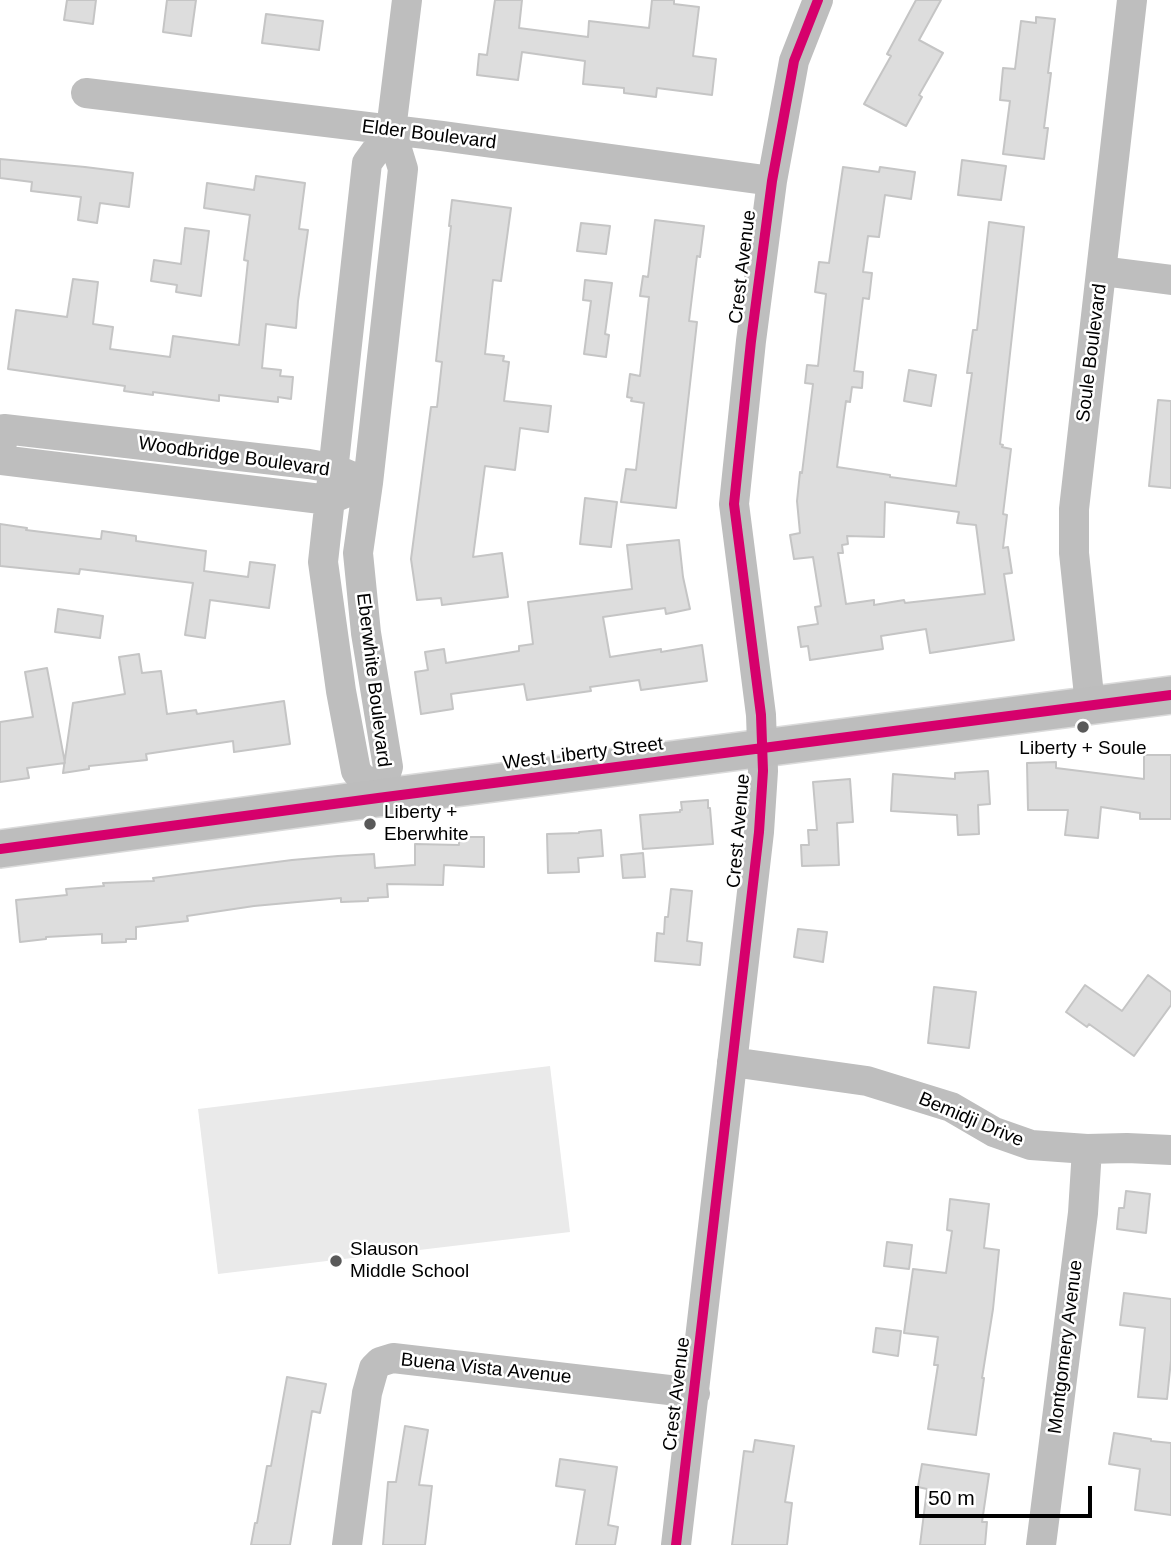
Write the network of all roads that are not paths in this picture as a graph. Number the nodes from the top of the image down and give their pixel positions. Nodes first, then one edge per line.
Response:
1 (407, 0) edge
2 (818, 0) edge
3 (1132, 0) edge
4 (86, 93) dead end
5 (391, 130) junction
6 (772, 181) junction
7 (1102, 271) junction
8 (1171, 281) edge
9 (0, 458) edge
10 (332, 468) junction
11 (368, 483) junction
12 (329, 500) junction
13 (1171, 695) edge
14 (1090, 705) junction
15 (761, 749) junction
16 (378, 798) junction
17 (0, 849) edge
18 (733, 1062) junction
19 (1087, 1149) junction
20 (1171, 1150) edge
21 (695, 1393) junction
22 (346, 1545) edge
23 (676, 1545) edge
24 (1041, 1545) edge

1 - 5 street, Eberwhite Boulevard
2 - 6 street, Crest Avenue
3 - 7 street, Soule Boulevard
4 - 5 street, Elder Boulevard
5 - 6 street, Elder Boulevard
5 - 10 street, Eberwhite Boulevard
5 - 11 street, Eberwhite Boulevard
6 - 15 street, Crest Avenue
7 - 8 street
7 - 14 street, Soule Boulevard
9 - 10 street, Woodbridge Boulevard
9 - 12 street, Woodbridge Boulevard
10 - 11 street, Woodbridge Boulevard
10 - 12 street, Eberwhite Boulevard
11 - 12 street, Woodbridge Boulevard
11 - 16 street, Eberwhite Boulevard
12 - 16 street, Eberwhite Boulevard
13 - 14 main road, West Liberty Street
14 - 15 main road, West Liberty Street
15 - 16 main road, West Liberty Street
15 - 18 street, Crest Avenue
16 - 17 main road, West Liberty Street
18 - 19 street, Bemidji Drive
18 - 21 street, Crest Avenue
19 - 20 street, Bemidji Drive
19 - 24 street, Montgomery Avenue
21 - 22 street, Buena Vista Avenue
21 - 23 street, Crest Avenue

